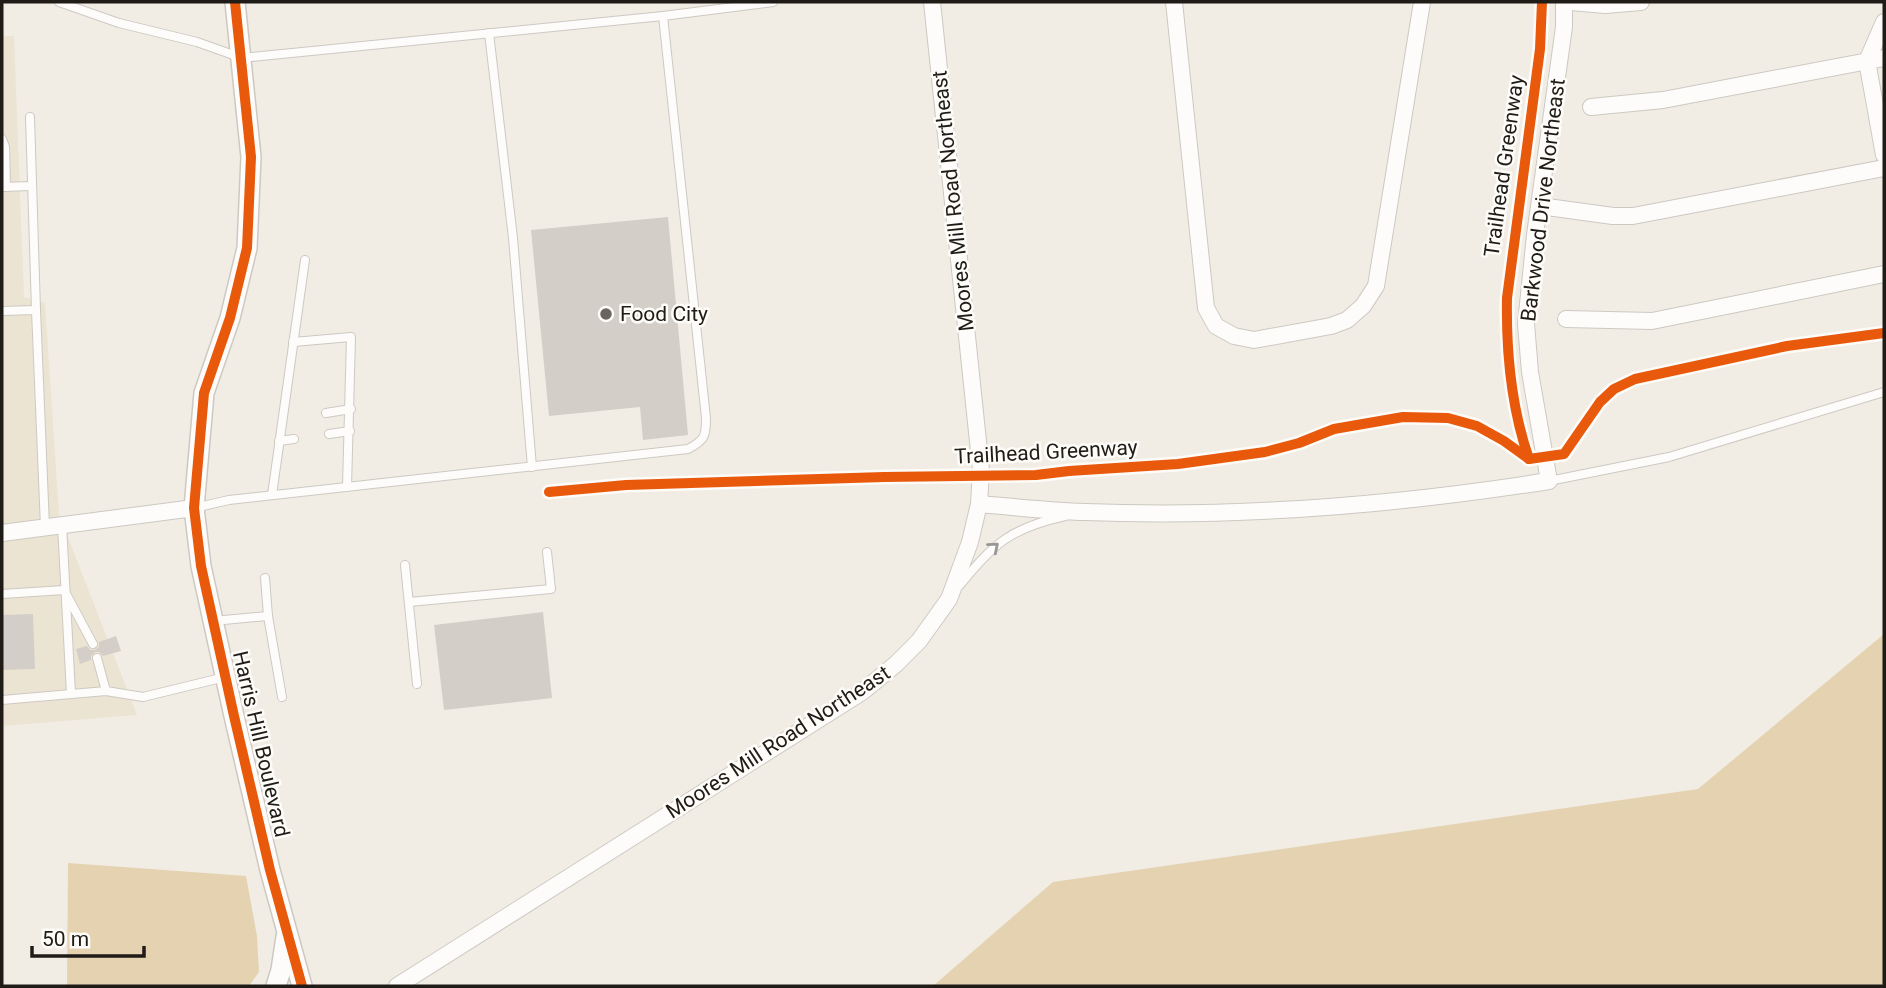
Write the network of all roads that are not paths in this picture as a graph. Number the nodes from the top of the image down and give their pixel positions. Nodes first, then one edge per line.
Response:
1 (59, 2) edge
2 (235, 2) edge
3 (773, 2) edge
4 (932, 2) edge
5 (1174, 2) edge
6 (1422, 2) edge
7 (1564, 2) edge
8 (1571, 2) edge
9 (1641, 2) edge
10 (663, 16) junction
11 (1884, 22) edge
12 (489, 33) junction
13 (242, 58) junction
14 (1884, 58) edge
15 (1867, 61) junction
16 (1591, 107) dead end
17 (30, 117) dead end
18 (2, 139) edge
19 (1884, 155) edge
20 (1884, 168) edge
21 (32, 186) junction
22 (4, 187) edge
23 (1541, 206) junction
24 (304, 260) dead end
25 (1884, 274) edge
26 (36, 310) junction
27 (2, 311) edge
28 (1566, 319) dead end
29 (293, 342) junction
30 (1884, 392) edge
31 (351, 409) junction
32 (326, 413) dead end
33 (350, 431) junction
34 (329, 434) dead end
35 (294, 439) dead end
36 (279, 441) junction
37 (531, 467) junction
38 (1549, 481) junction
39 (347, 487) junction
40 (272, 495) junction
41 (979, 504) junction
42 (194, 508) junction
43 (1085, 512) junction
44 (62, 525) junction
45 (45, 527) junction
46 (2, 533) edge
47 (547, 552) dead end
48 (405, 565) dead end
49 (265, 578) dead end
50 (64, 590) junction
51 (2, 594) edge
52 (949, 599) junction
53 (409, 602) junction
54 (268, 616) junction
55 (213, 621) junction
56 (93, 644) dead end
57 (97, 658) dead end
58 (225, 677) junction
59 (417, 684) dead end
60 (106, 691) junction
61 (71, 694) junction
62 (282, 697) dead end
63 (2, 700) edge
64 (287, 929) junction
65 (276, 986) edge
66 (302, 986) edge
67 (397, 986) edge

1 - 13 lane
2 - 13 street, Harris Hill Boulevard
3 - 10 lane
4 - 41 street, Moores Mill Road Northeast
5 - 6 street
7 - 23 street, Barkwood Drive Northeast
8 - 9 street
10 - 12 lane
10 - 37 lane
11 - 15 street
12 - 13 lane
12 - 37 lane
13 - 42 street, Harris Hill Boulevard
14 - 15 street
15 - 16 street
15 - 19 street
17 - 21 lane
18 - 22 lane
20 - 23 street
21 - 22 lane
21 - 26 lane
23 - 38 street, Barkwood Drive Northeast
24 - 29 lane
25 - 28 street
26 - 27 lane
26 - 45 lane
29 - 31 lane
29 - 36 lane
30 - 38 lane
31 - 32 lane
31 - 33 lane
33 - 34 lane
33 - 39 lane
35 - 36 lane
36 - 40 lane
37 - 39 lane
38 - 43 street
39 - 40 lane
40 - 42 lane
41 - 43 street
41 - 52 street, Moores Mill Road Northeast
42 - 44 street
42 - 55 street, Harris Hill Boulevard
52 -> 43 lane
44 - 45 street
44 - 50 lane
45 - 46 street
47 - 53 lane
48 - 53 lane
49 - 54 lane
50 - 51 lane
50 - 56 lane
50 - 61 lane
52 - 67 street, Moores Mill Road Northeast
53 - 59 lane
54 - 55 lane
54 - 62 lane
55 - 58 street, Harris Hill Boulevard
57 - 60 lane
58 - 60 lane
58 - 64 street, Harris Hill Boulevard
60 - 61 lane
61 - 63 lane
64 - 65 street
64 - 66 street, Harris Hill Boulevard

